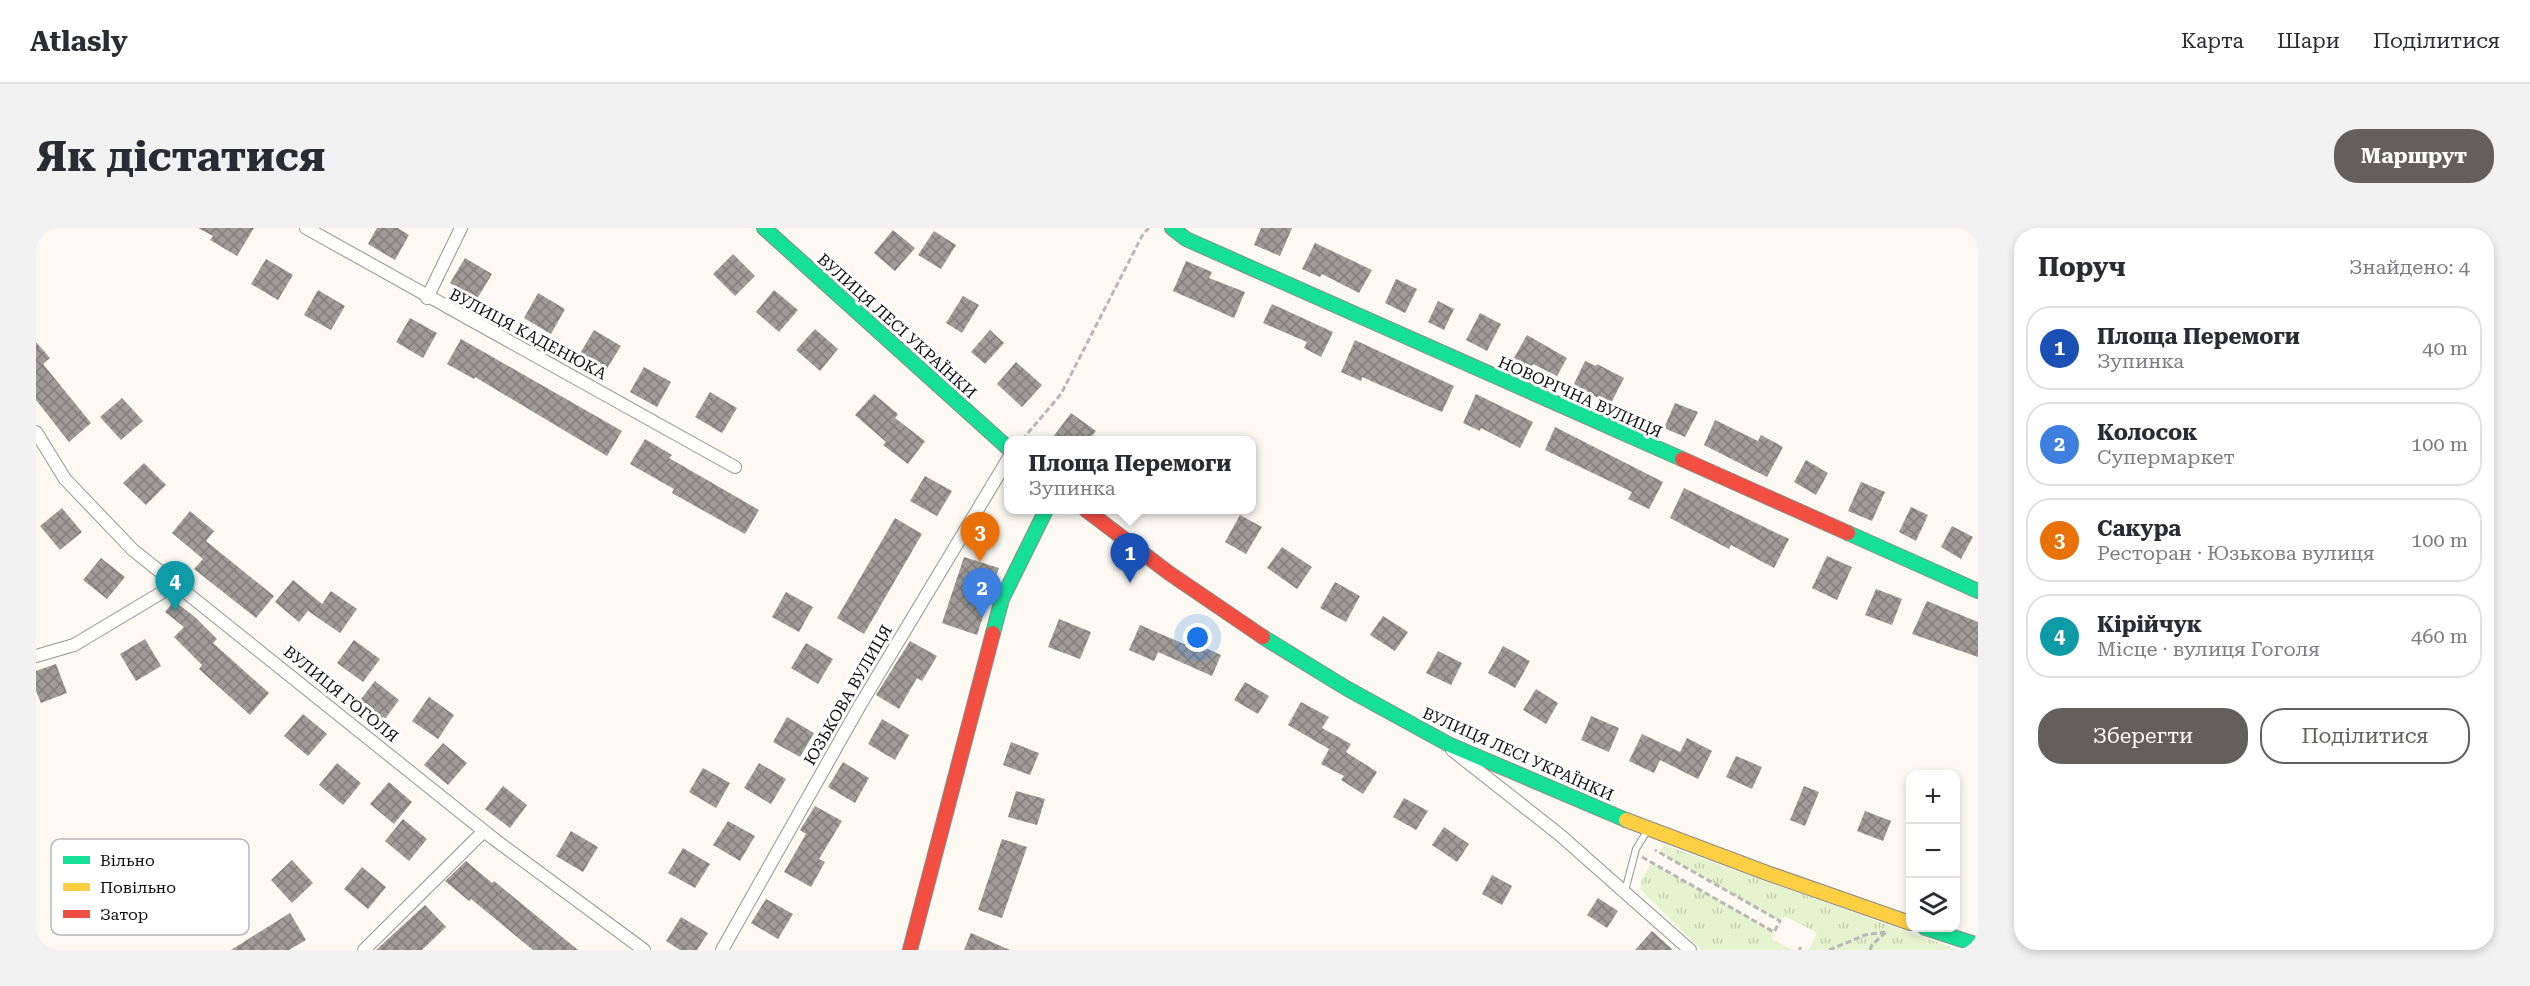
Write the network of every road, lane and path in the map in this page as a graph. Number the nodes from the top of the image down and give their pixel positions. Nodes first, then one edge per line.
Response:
1 (306, 228) edge
2 (461, 228) edge
3 (764, 228) edge
4 (1149, 228) edge
5 (1172, 228) edge
6 (427, 298) junction
7 (36, 432) edge
8 (1026, 436) edge
9 (1004, 444) edge
10 (1004, 466) edge
11 (735, 467) dead end
12 (1044, 514) edge
13 (1091, 514) edge
14 (176, 584) junction
15 (1978, 591) edge
16 (36, 656) edge
17 (1437, 739) junction
18 (1649, 829) junction
19 (484, 831) junction
20 (1640, 842) junction
21 (1635, 853) junction
22 (1626, 891) junction
23 (1906, 921) edge
24 (1894, 930) dead end
25 (1885, 932) junction
26 (1940, 932) edge
27 (1978, 945) edge
28 (364, 950) edge
29 (644, 950) edge
30 (722, 950) edge
31 (910, 950) edge
32 (1690, 950) edge
33 (1829, 950) edge
34 (1870, 950) edge

1 - 6 street, ВУЛИЦЯ КАДЕНЮКА
2 - 6 street
3 - 9 main road, ВУЛИЦЯ ЛЕСІ УКРАЇНКИ
4 - 8 path
5 - 15 main road, НОВОРІЧНА ВУЛИЦЯ
6 - 11 street, ВУЛИЦЯ КАДЕНЮКА
7 - 14 street, ВУЛИЦЯ ГОГОЛЯ
10 - 30 street, ЮЗЬКОВА ВУЛИЦЯ
12 - 31 main road
13 - 17 main road, ВУЛИЦЯ ЛЕСІ УКРАЇНКИ
14 - 16 street
14 - 19 street, ВУЛИЦЯ ГОГОЛЯ
17 - 18 main road, ВУЛИЦЯ ЛЕСІ УКРАЇНКИ
17 - 22 street
18 - 20 lane
18 - 23 main road, ВУЛИЦЯ ЛЕСІ УКРАЇНКИ
19 - 28 street
19 - 29 street, ВУЛИЦЯ ГОГОЛЯ
20 - 21 lane
20 - 21 path
21 - 22 lane
22 - 32 street
24 - 25 path
25 - 33 path
25 - 34 path
26 - 27 main road

